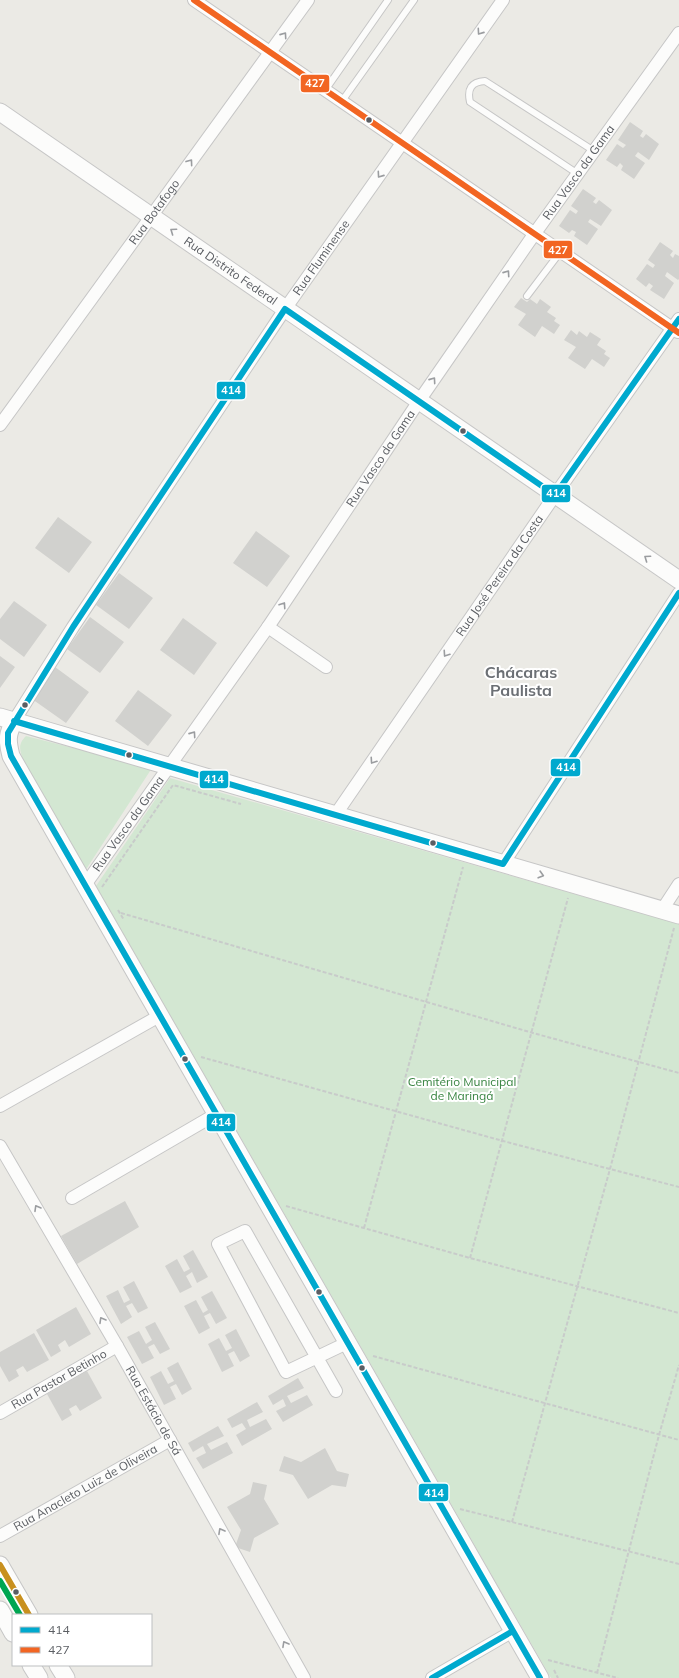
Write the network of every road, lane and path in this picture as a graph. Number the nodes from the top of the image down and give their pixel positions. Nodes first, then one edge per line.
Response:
1 (194, 0) edge
2 (308, 0) edge
3 (388, 0) edge
4 (414, 0) edge
5 (503, 0) edge
6 (679, 33) edge
7 (271, 53) junction
8 (326, 89) junction
9 (342, 101) junction
10 (0, 112) edge
11 (402, 143) junction
12 (594, 151) junction
13 (578, 174) junction
14 (150, 216) junction
15 (535, 233) junction
16 (561, 251) junction
17 (527, 296) dead end
18 (285, 309) junction
19 (677, 327) edge
20 (418, 400) junction
21 (0, 425) edge
22 (555, 495) junction
23 (679, 580) edge
24 (679, 592) edge
25 (268, 627) junction
26 (326, 667) dead end
27 (7, 719) edge
28 (170, 766) junction
29 (242, 804) dead end
30 (336, 814) junction
31 (503, 864) junction
32 (456, 865) dead end
33 (679, 884) edge
34 (86, 885) junction
35 (106, 892) dead end
36 (561, 895) dead end
37 (116, 908) dead end
38 (662, 910) junction
39 (120, 913) junction
40 (676, 922) edge
41 (666, 926) dead end
42 (127, 927) dead end
43 (679, 930) edge
44 (426, 1002) junction
45 (161, 1015) junction
46 (532, 1033) junction
47 (639, 1062) junction
48 (203, 1064) dead end
49 (679, 1073) edge
50 (0, 1106) edge
51 (396, 1110) junction
52 (218, 1113) junction
53 (503, 1141) junction
54 (0, 1146) edge
55 (610, 1169) junction
56 (679, 1188) edge
57 (72, 1198) dead end
58 (282, 1200) dead end
59 (286, 1206) junction
60 (290, 1213) dead end
61 (364, 1228) junction
62 (470, 1258) junction
63 (577, 1287) junction
64 (679, 1314) edge
65 (349, 1342) junction
66 (117, 1346) junction
67 (369, 1350) dead end
68 (372, 1356) junction
69 (317, 1358) junction
70 (376, 1363) dead end
71 (679, 1365) edge
72 (336, 1391) dead end
73 (545, 1403) junction
74 (0, 1413) edge
75 (659, 1435) junction
76 (170, 1440) junction
77 (679, 1440) edge
78 (463, 1516) dead end
79 (512, 1522) junction
80 (0, 1536) edge
81 (628, 1551) junction
82 (679, 1564) edge
83 (0, 1565) edge
84 (0, 1610) edge
85 (28, 1614) edge
86 (12, 1631) edge
87 (513, 1631) junction
88 (32, 1666) edge
89 (59, 1666) edge
90 (597, 1673) junction
91 (39, 1678) edge
92 (66, 1678) edge
93 (304, 1678) edge
94 (432, 1678) edge
95 (540, 1678) edge
96 (558, 1678) edge
97 (618, 1678) edge

1 - 7 street
7 -> 2 street, Rua Botafogo
3 - 8 lane
4 - 9 lane
5 -> 11 street, Rua Fluminense
6 - 12 street, Rua Vasco da Gama
7 - 8 street
14 -> 7 street, Rua Botafogo
8 - 9 street
9 - 11 street
10 - 14 street, Rua Distrito Federal
11 - 15 street
11 -> 18 street, Rua Fluminense
12 - 13 street, Rua Vasco da Gama
12 - 13 lane
13 - 15 street, Rua Vasco da Gama
18 -> 14 street, Rua Distrito Federal
14 - 21 street, Rua Botafogo
15 - 16 street
20 -> 15 street, Rua Vasco da Gama
16 - 17 lane
16 - 19 street
18 - 20 street, Rua Distrito Federal
18 - 27 street, Rua Fluminense
19 - 22 street, Rua José Pereira da Costa
20 - 22 street, Rua Distrito Federal
25 -> 20 street, Rua Vasco da Gama
23 -> 22 street, Rua Distrito Federal
22 -> 30 street, Rua José Pereira da Costa
24 - 31 street
25 - 26 street
28 -> 25 street, Rua Vasco da Gama
27 - 28 street
27 - 34 street
28 - 30 street
28 - 34 street, Rua Vasco da Gama
29 - 35 path
30 - 31 street
31 -> 38 street
32 - 44 path
33 - 38 street
34 - 45 street
36 - 46 path
37 - 39 path
38 - 40 street
39 - 42 path
39 - 44 path
40 - 41 path
40 - 43 path
40 - 47 path
44 - 46 path
44 - 51 path
45 - 50 street
45 - 52 street
46 - 47 path
46 - 53 path
47 - 49 path
47 - 55 path
48 - 51 path
51 - 53 path
51 - 61 path
52 - 57 street
52 - 65 street
53 - 55 path
53 - 62 path
66 -> 54 street, Rua Estácio de Sá
55 - 56 path
55 - 63 path
58 - 59 path
59 - 60 path
59 - 61 path
61 - 62 path
62 - 63 path
63 - 64 path
63 - 73 path
65 - 69 street
65 - 87 street
66 - 74 street, Rua Pastor Betinho
66 - 76 street, Rua Estácio de Sá
67 - 68 path
68 - 70 path
68 - 73 path
69 - 69 street
69 - 72 street
71 - 75 path
73 - 75 path
73 - 79 path
75 - 77 path
75 - 81 path
76 - 80 street, Rua Anacleto Luiz de Oliveira
93 -> 76 street, Rua Estácio de Sá
78 - 79 path
79 - 81 path
81 - 82 path
81 - 90 path
83 - 85 street
84 - 86 street
87 - 94 street
87 - 95 street
88 - 91 street
89 - 92 street
90 - 96 path
90 - 97 path

